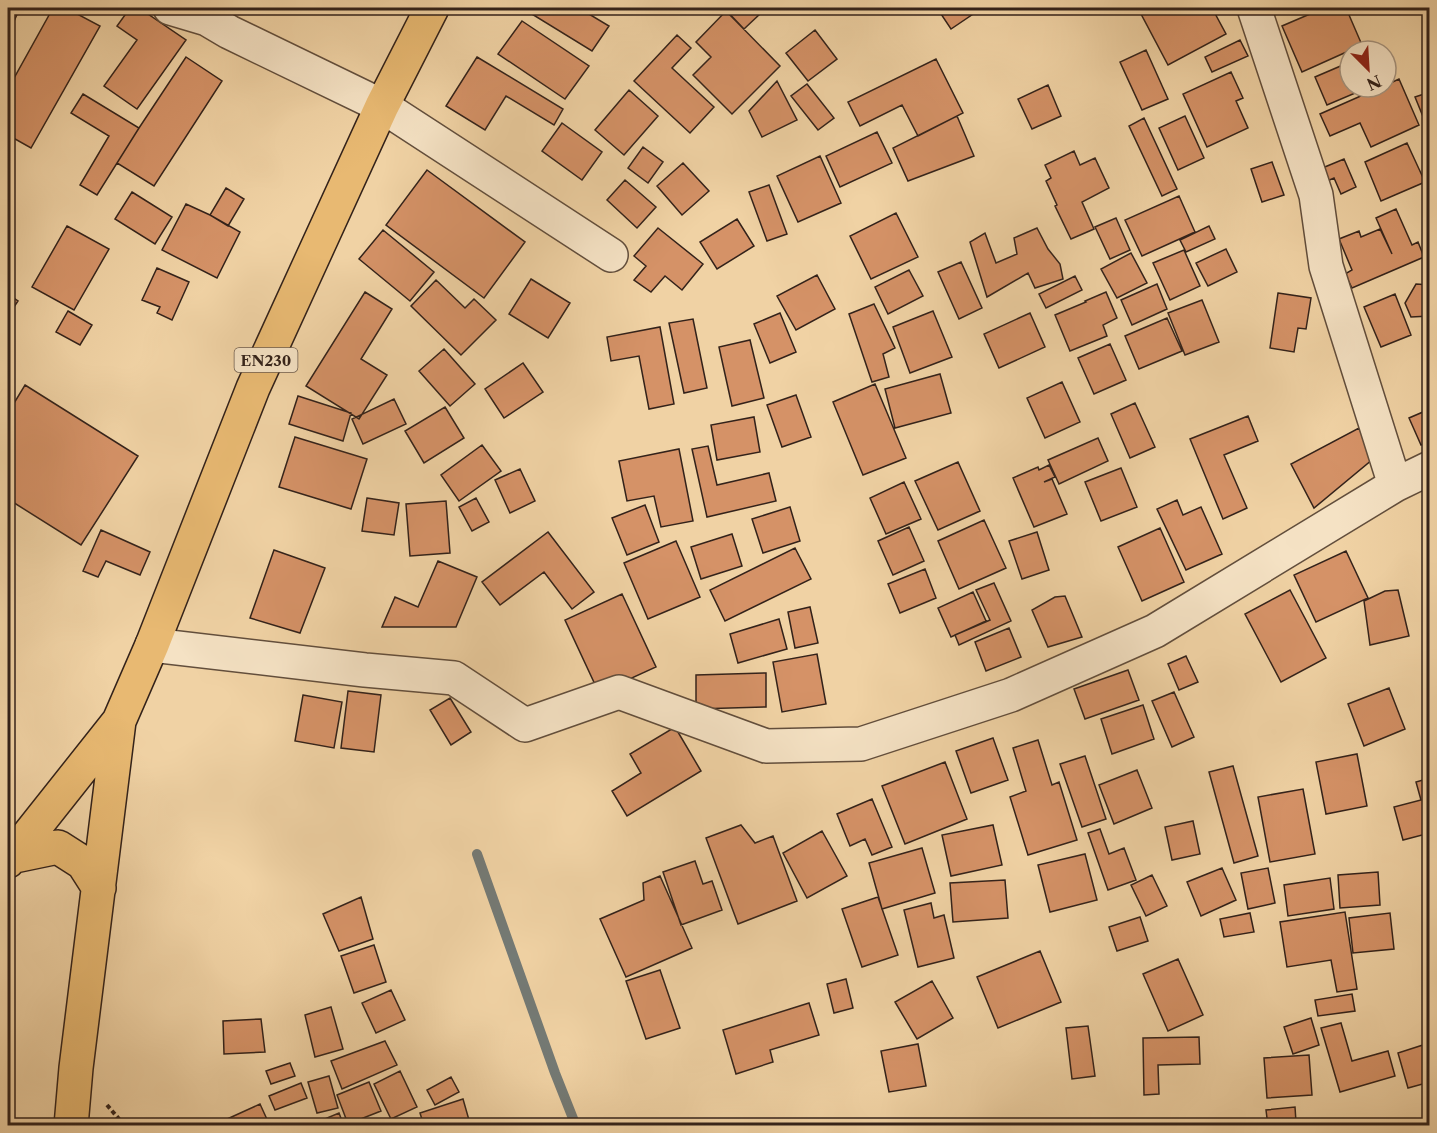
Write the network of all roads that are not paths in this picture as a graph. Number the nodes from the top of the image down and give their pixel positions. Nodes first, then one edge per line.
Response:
1 (170, 8) edge
2 (432, 8) edge
3 (1254, 8) edge
4 (206, 13) edge
5 (382, 106) junction
6 (611, 255) dead end
7 (1430, 468) edge
8 (1395, 485) junction
9 (152, 645) junction
10 (119, 721) junction
11 (9, 859) edge
12 (99, 888) junction
13 (71, 1125) edge

1 - 4 street
2 - 5 main road, EN230
3 - 8 street
4 - 5 street
5 - 6 street
5 - 9 main road, EN230
7 - 8 street
8 - 9 street
9 - 10 main road, EN230
10 - 11 main road, EN230
10 - 12 main road
11 - 12 main road
12 - 13 main road

